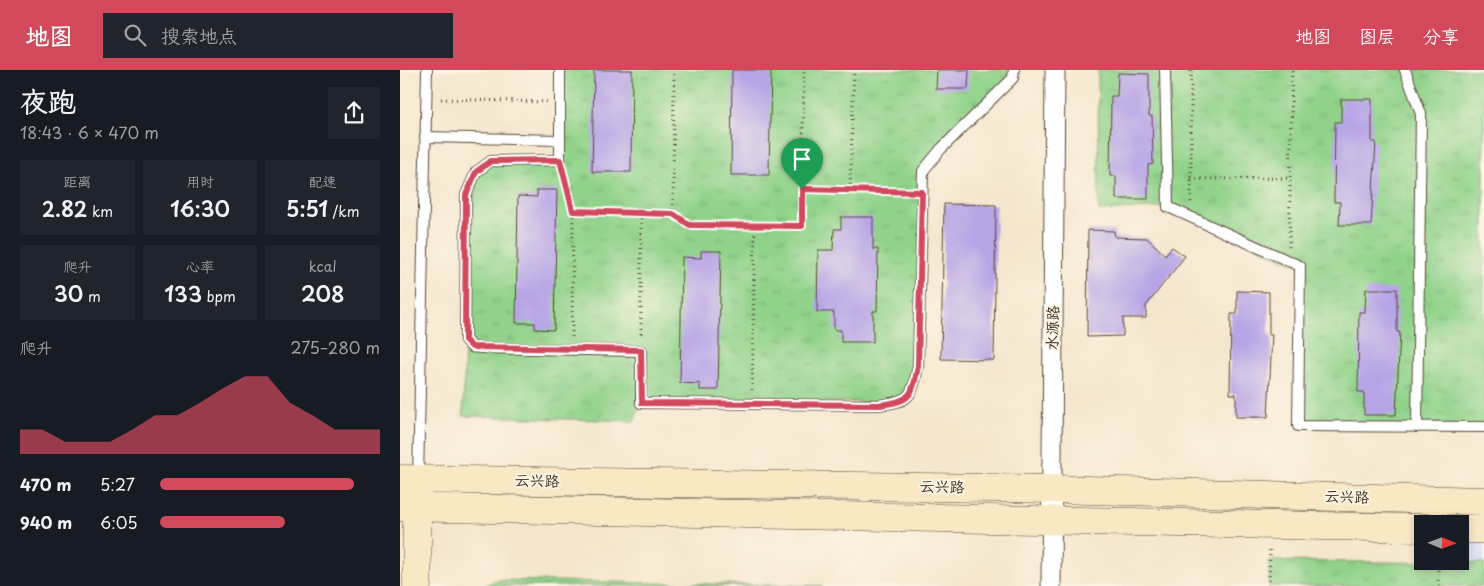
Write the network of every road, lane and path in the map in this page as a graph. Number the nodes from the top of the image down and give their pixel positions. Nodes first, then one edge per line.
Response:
1 (427, 70) edge
2 (560, 70) edge
3 (674, 70) edge
4 (804, 70) edge
5 (854, 70) edge
6 (1014, 70) edge
7 (1055, 70) edge
8 (1165, 70) edge
9 (1191, 70) edge
10 (1292, 70) edge
11 (1405, 70) edge
12 (426, 98) junction
13 (560, 102) junction
14 (425, 137) junction
15 (560, 140) junction
16 (560, 160) junction
17 (1290, 178) junction
18 (1191, 179) junction
19 (802, 189) junction
20 (850, 190) junction
21 (922, 192) junction
22 (573, 211) junction
23 (641, 213) junction
24 (673, 214) junction
25 (1191, 217) junction
26 (755, 225) junction
27 (1289, 261) junction
28 (572, 349) junction
29 (641, 350) junction
30 (752, 404) junction
31 (1417, 427) junction
32 (1484, 427) edge
33 (409, 479) edge
34 (1052, 489) junction
35 (1484, 501) edge
36 (409, 507) edge
37 (1051, 520) junction
38 (1270, 525) junction
39 (1414, 528) edge
40 (1469, 529) edge
41 (1484, 529) edge
42 (1438, 570) edge
43 (417, 586) edge
44 (1051, 586) edge
45 (1269, 586) edge
46 (1438, 586) edge

1 - 12 lane
2 - 13 lane
3 - 24 path
4 - 19 path
5 - 20 path
6 - 21 lane
7 - 34 street, 水源路
8 - 25 lane
9 - 18 path
10 - 17 path
11 - 31 lane
12 - 13 path
12 - 14 lane
13 - 15 lane
14 - 15 lane
14 - 33 lane
15 - 16 lane
16 - 22 path
16 - 28 lane
17 - 18 path
17 - 27 path
18 - 25 path
19 - 20 path
19 - 26 path
20 - 21 path
21 - 30 lane
22 - 23 path
22 - 28 path
23 - 24 path
23 - 29 path
24 - 26 path
25 - 27 lane
26 - 30 path
27 - 31 lane
28 - 29 lane
29 - 30 lane
31 - 32 lane
33 - 34 street, 云兴路
33 - 36 street
34 - 35 street, 云兴路
34 - 37 street, 水源路
36 - 37 street, 云兴路
36 - 43 street
37 - 38 street, 云兴路
37 - 44 street, 水源路
38 - 39 street, 云兴路
38 - 45 path
40 - 41 street
42 - 46 path

